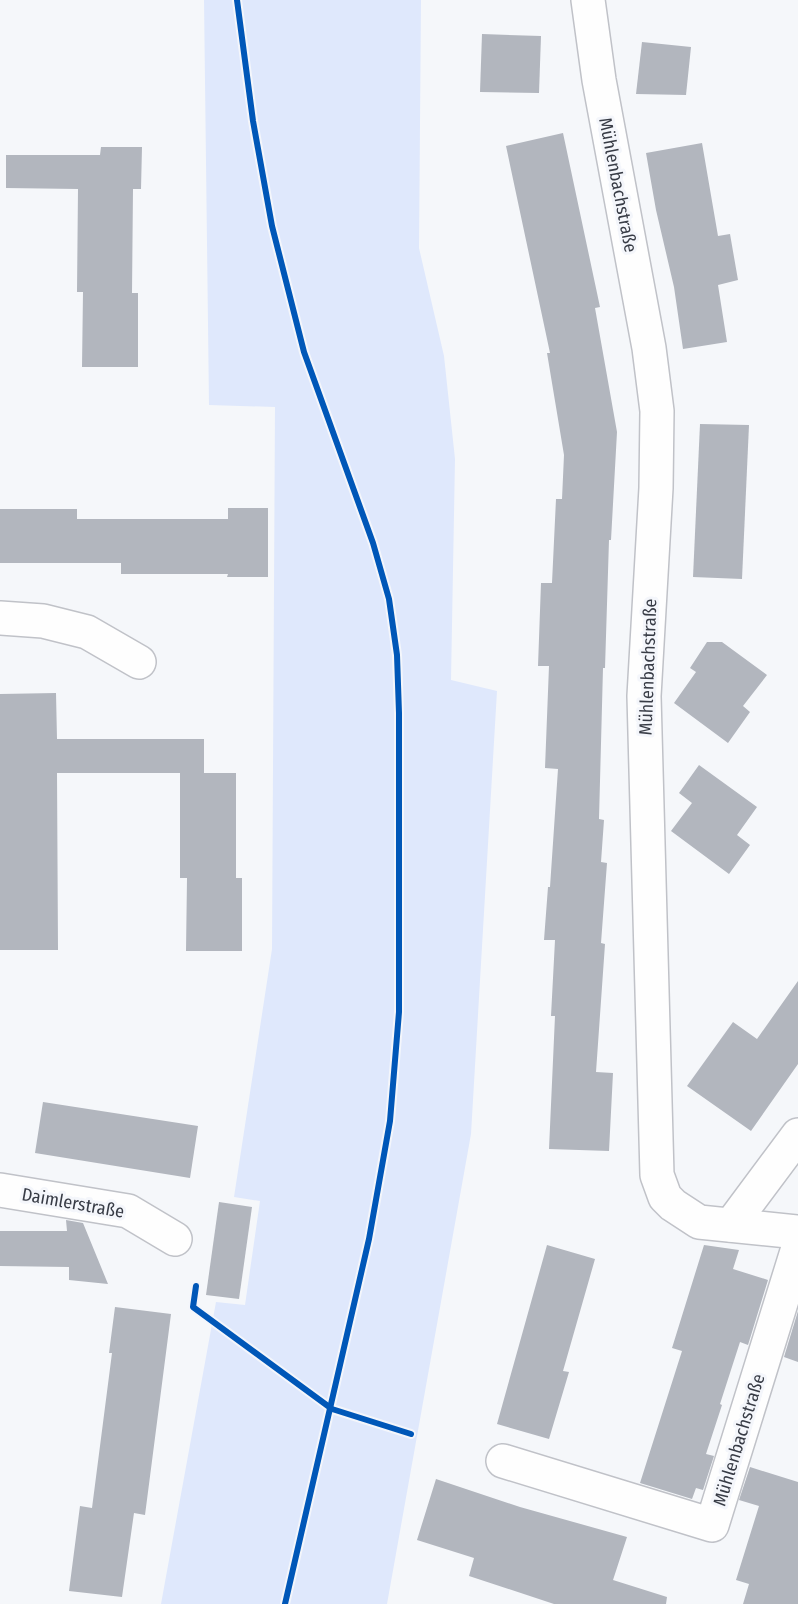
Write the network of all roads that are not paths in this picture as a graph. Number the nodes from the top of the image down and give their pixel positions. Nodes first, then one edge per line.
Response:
1 (588, 0) edge
2 (0, 618) edge
3 (139, 662) dead end
4 (798, 1135) edge
5 (0, 1190) edge
6 (731, 1225) junction
7 (798, 1232) edge
8 (175, 1239) dead end
9 (798, 1248) edge
10 (503, 1461) dead end

1 - 6 street, Mühlenbachstraße
2 - 3 street
4 - 6 street
5 - 8 street, Daimlerstraße
6 - 7 street, Mühlenbachstraße
9 - 10 street, Mühlenbachstraße

